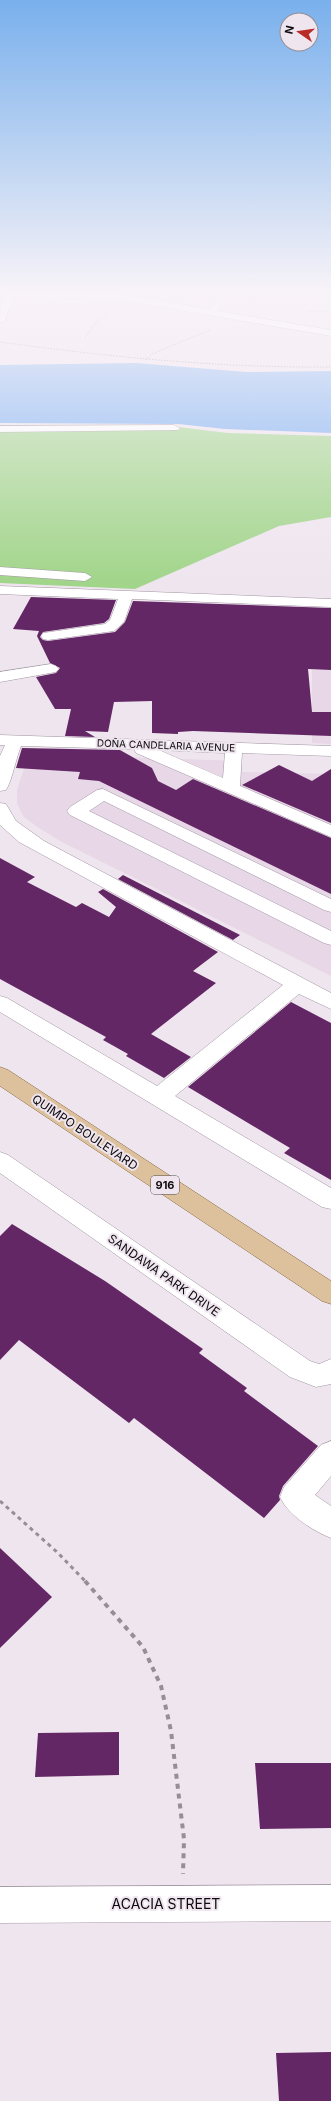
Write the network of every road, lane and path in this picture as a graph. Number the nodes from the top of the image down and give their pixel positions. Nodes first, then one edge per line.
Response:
1 (174, 428) dead end
2 (0, 429) edge
3 (0, 571) edge
4 (84, 577) dead end
5 (0, 590) edge
6 (126, 595) junction
7 (331, 603) edge
8 (48, 636) dead end
9 (51, 669) dead end
10 (0, 677) edge
11 (8, 740) edge
12 (132, 744) junction
13 (234, 747) junction
14 (324, 750) edge
15 (331, 764) edge
16 (0, 786) edge
17 (232, 788) junction
18 (0, 808) edge
19 (331, 832) edge
20 (331, 906) edge
21 (331, 939) edge
22 (298, 984) junction
23 (331, 1002) edge
24 (0, 1003) edge
25 (0, 1075) edge
26 (158, 1098) junction
27 (0, 1161) edge
28 (331, 1200) edge
29 (331, 1294) edge
30 (331, 1372) edge
31 (331, 1454) edge
32 (0, 1501) edge
33 (331, 1524) edge
34 (181, 1902) junction
35 (331, 1902) edge
36 (0, 1905) edge

1 - 2 street
3 - 4 street
5 - 6 street
6 - 7 street
6 - 8 street
9 - 10 street
11 - 12 street, DOÑA CANDELARIA AVENUE
11 - 16 street
12 - 13 street, DOÑA CANDELARIA AVENUE
12 - 17 street
13 - 14 street, DOÑA CANDELARIA AVENUE
13 - 17 street
14 - 15 street
17 - 19 street
18 - 22 street
20 - 21 street
22 - 23 street
22 - 26 street
24 - 26 street
25 - 29 main road, QUIMPO BOULEVARD / 916
26 - 28 street
27 - 30 street, SANDAWA PARK DRIVE
31 - 33 street
32 - 34 path
34 - 35 street, ACACIA STREET
34 - 36 street, ACACIA STREET

